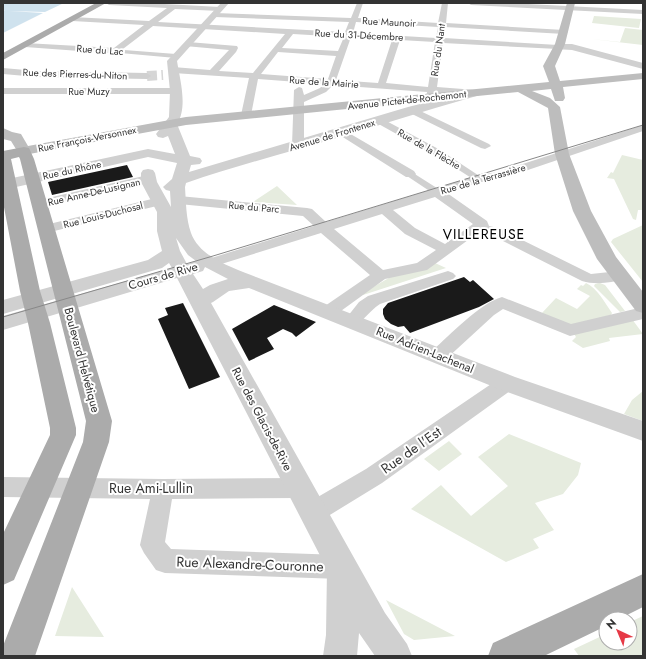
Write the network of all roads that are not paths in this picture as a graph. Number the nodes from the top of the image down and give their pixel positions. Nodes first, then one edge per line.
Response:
1 (102, 3) edge
2 (109, 3) edge
3 (360, 3) edge
4 (445, 3) edge
5 (476, 3) edge
6 (570, 6) edge
7 (174, 7) junction
8 (220, 9) edge
9 (643, 12) edge
10 (72, 19) junction
11 (354, 20) junction
12 (151, 23) junction
13 (442, 25) junction
14 (204, 26) junction
15 (479, 27) junction
16 (290, 31) junction
17 (564, 32) junction
18 (348, 34) junction
19 (397, 37) junction
20 (440, 40) junction
21 (188, 44) junction
22 (25, 45) junction
23 (558, 46) junction
24 (277, 50) junction
25 (111, 51) junction
26 (341, 54) junction
27 (176, 56) junction
28 (3, 57) edge
29 (643, 66) edge
30 (3, 71) edge
31 (170, 73) junction
32 (212, 73) junction
33 (147, 76) tunnel mouth
34 (255, 76) junction
35 (643, 76) edge
36 (299, 80) junction
37 (331, 82) junction
38 (556, 85) junction
39 (381, 86) junction
40 (521, 88) junction
41 (3, 91) edge
42 (176, 91) junction
43 (481, 92) junction
44 (432, 94) junction
45 (557, 103) junction
46 (299, 106) junction
47 (412, 110) junction
48 (246, 115) junction
49 (379, 120) junction
50 (170, 123) junction
51 (643, 128) edge
52 (342, 132) junction
53 (6, 134) edge
54 (298, 145) junction
55 (485, 146) dead end
56 (24, 151) junction
57 (440, 154) joint
58 (4, 156) edge
59 (134, 157) junction
60 (565, 157) junction
61 (252, 159) junction
62 (184, 161) junction
63 (410, 174) joint
64 (148, 176) junction
65 (32, 178) junction
66 (479, 179) junction
67 (180, 180) junction
68 (5, 184) edge
69 (437, 192) junction
70 (179, 200) junction
71 (160, 202) junction
72 (39, 204) junction
73 (383, 208) junction
74 (482, 224) junction
75 (323, 228) junction
76 (46, 229) junction
77 (446, 250) junction
78 (177, 262) junction
79 (210, 262) junction
80 (380, 275) junction
81 (448, 276) dead end
82 (619, 276) junction
83 (250, 282) junction
84 (65, 297) junction
85 (201, 303) junction
86 (35, 306) junction
87 (643, 306) edge
88 (3, 307) edge
89 (328, 312) junction
90 (643, 314) edge
91 (352, 321) junction
92 (3, 323) edge
93 (440, 355) junction
94 (507, 382) junction
95 (643, 431) edge
96 (3, 487) edge
97 (39, 487) junction
98 (78, 488) junction
99 (299, 488) junction
100 (163, 489) junction
101 (312, 513) junction
102 (341, 567) junction
103 (3, 569) edge
104 (643, 590) edge
105 (17, 656) edge
106 (340, 656) edge
107 (395, 656) edge
108 (506, 656) edge

1 - 10 main road
2 - 7 street, Rue Maunoir
3 - 11 street
4 - 13 street, Rue du Nant
5 - 6 street
5 - 15 street
6 - 9 street
6 - 17 main road
7 - 8 street, Rue Maunoir
7 - 12 street
8 - 11 street, Rue Maunoir
8 - 14 street
10 - 12 street, Rue du 31-Décembre
10 - 22 main road
11 - 13 street, Rue Maunoir
11 - 18 street
12 - 14 street, Rue du 31-Décembre
12 - 25 street
13 - 15 street, Rue Maunoir
13 - 20 street, Rue du Nant
14 - 16 street, Rue du 31-Décembre
14 - 21 street
15 - 17 street, Rue Maunoir
16 - 18 street, Rue du 31-Décembre
16 - 24 street
17 - 23 main road
18 - 19 street, Rue du 31-Décembre
18 - 26 street
19 - 20 street, Rue du 31-Décembre
19 - 39 street
20 - 23 street, Rue du 31-Décembre
20 - 44 street, Rue du Nant
21 - 27 street
21 - 32 street
22 - 25 street, Rue du Lac
22 - 28 main road
23 - 29 street, Rue du 31-Décembre
23 - 38 main road
24 - 26 street
24 - 34 street
25 - 27 street, Rue du Lac
26 - 37 street
27 - 31 street
30 - 33 street, Rue des Pierres-du-Niton
31 - 32 street, Rue de la Mairie
31 - 42 street
32 - 34 street, Rue de la Mairie
34 - 36 street, Rue de la Mairie
34 - 48 street
35 - 38 main road, Avenue Pictet-de-Rochemont
36 - 37 street, Rue de la Mairie
36 - 46 street
37 - 39 street, Rue de la Mairie
37 - 46 street
38 - 40 main road, Avenue Pictet-de-Rochemont
38 - 45 main road
39 - 44 street, Rue de la Mairie
40 - 43 main road, Avenue Pictet-de-Rochemont
40 - 43 main road
40 - 45 main road
41 - 42 street, Rue Muzy
42 - 50 street
43 - 44 main road, Avenue Pictet-de-Rochemont
43 - 47 street, Avenue de Frontenex
44 - 46 main road, Avenue Pictet-de-Rochemont
44 - 47 street, Avenue de Frontenex
45 - 60 main road
46 - 48 main road, Avenue Pictet-de-Rochemont
46 - 54 street
47 - 49 street, Avenue de Frontenex
47 - 55 street
48 - 50 main road, Avenue Pictet-de-Rochemont
49 - 52 street, Avenue de Frontenex
49 - 57 street, Rue de la Flèche
50 - 56 main road, Rue François-Versonnex
50 - 59 street
50 - 62 street
51 - 60 street, Rue de la Terrassière
52 - 54 street, Avenue de Frontenex
52 - 63 street
53 - 56 main road
53 - 58 main road
54 - 61 street, Avenue de Frontenex
56 - 58 main road, Rue François-Versonnex
56 - 65 main road, Boulevard Helvétique
57 - 66 street, Rue de la Flèche
58 - 68 main road
59 - 62 street, Avenue de Frontenex
59 - 64 street, Rue des Glacis-de-Rive
59 - 65 street, Rue du Rhône
60 - 66 street, Rue de la Terrassière
60 - 82 main road
61 - 62 street, Avenue de Frontenex
61 - 67 street, Avenue de Frontenex
62 - 67 street, Rue Adrien-Lachenal
63 - 69 street
64 - 67 street
64 - 71 street, Rue des Glacis-de-Rive
64 - 72 street, Rue Anne-De-Lusignan
65 - 68 street, Rue du Rhône
65 - 72 main road, Boulevard Helvétique
66 - 69 street, Rue de la Terrassière
67 - 70 street, Rue Adrien-Lachenal
67 - 71 street
68 - 86 main road
69 - 73 street, Rue de la Terrassière
69 - 74 street
70 - 75 street, Rue du Parc
70 - 79 street, Rue Adrien-Lachenal
71 - 76 street, Rue Louis-Duchosal
71 - 78 street, Rue des Glacis-de-Rive
72 - 76 main road, Boulevard Helvétique
73 - 75 street, Rue de la Terrassière
73 - 77 street
74 - 77 street
74 - 82 street
75 - 79 street, Cours de Rive
75 - 80 street, Rue du Parc
76 - 84 main road, Boulevard Helvétique
77 - 80 street
78 - 79 street, Cours de Rive
78 - 84 street, Cours de Rive
78 - 85 street, Rue des Glacis-de-Rive
79 - 83 street, Rue Adrien-Lachenal
80 - 89 street
81 - 91 street
82 - 87 main road
83 - 85 street
83 - 89 street, Rue Adrien-Lachenal
84 - 86 street, Cours de Rive
84 - 98 main road, Boulevard Helvétique
85 - 99 street, Rue des Glacis-de-Rive
86 - 88 street, Cours de Rive
86 - 92 street, Cours de Rive
86 - 97 main road
89 - 91 street, Rue Adrien-Lachenal
90 - 93 street
91 - 93 street, Rue Adrien-Lachenal
93 - 94 street, Rue Adrien-Lachenal
94 - 95 street, Rue Adrien-Lachenal
94 - 101 street, Rue de l'Est
96 - 97 street, Rue Ami-Lullin
97 - 98 street, Rue Ami-Lullin
97 - 103 main road
98 - 100 street, Rue Ami-Lullin
98 - 105 main road, Boulevard Helvétique
99 - 100 street, Rue Ami-Lullin
99 - 101 street, Rue des Glacis-de-Rive
100 - 102 street, Rue Alexandre-Couronne
101 - 102 street, Rue des Glacis-de-Rive
102 - 106 street, Rue des Glacis-de-Rive
102 - 107 street, Rue des Glacis-de-Rive
104 - 108 main road

